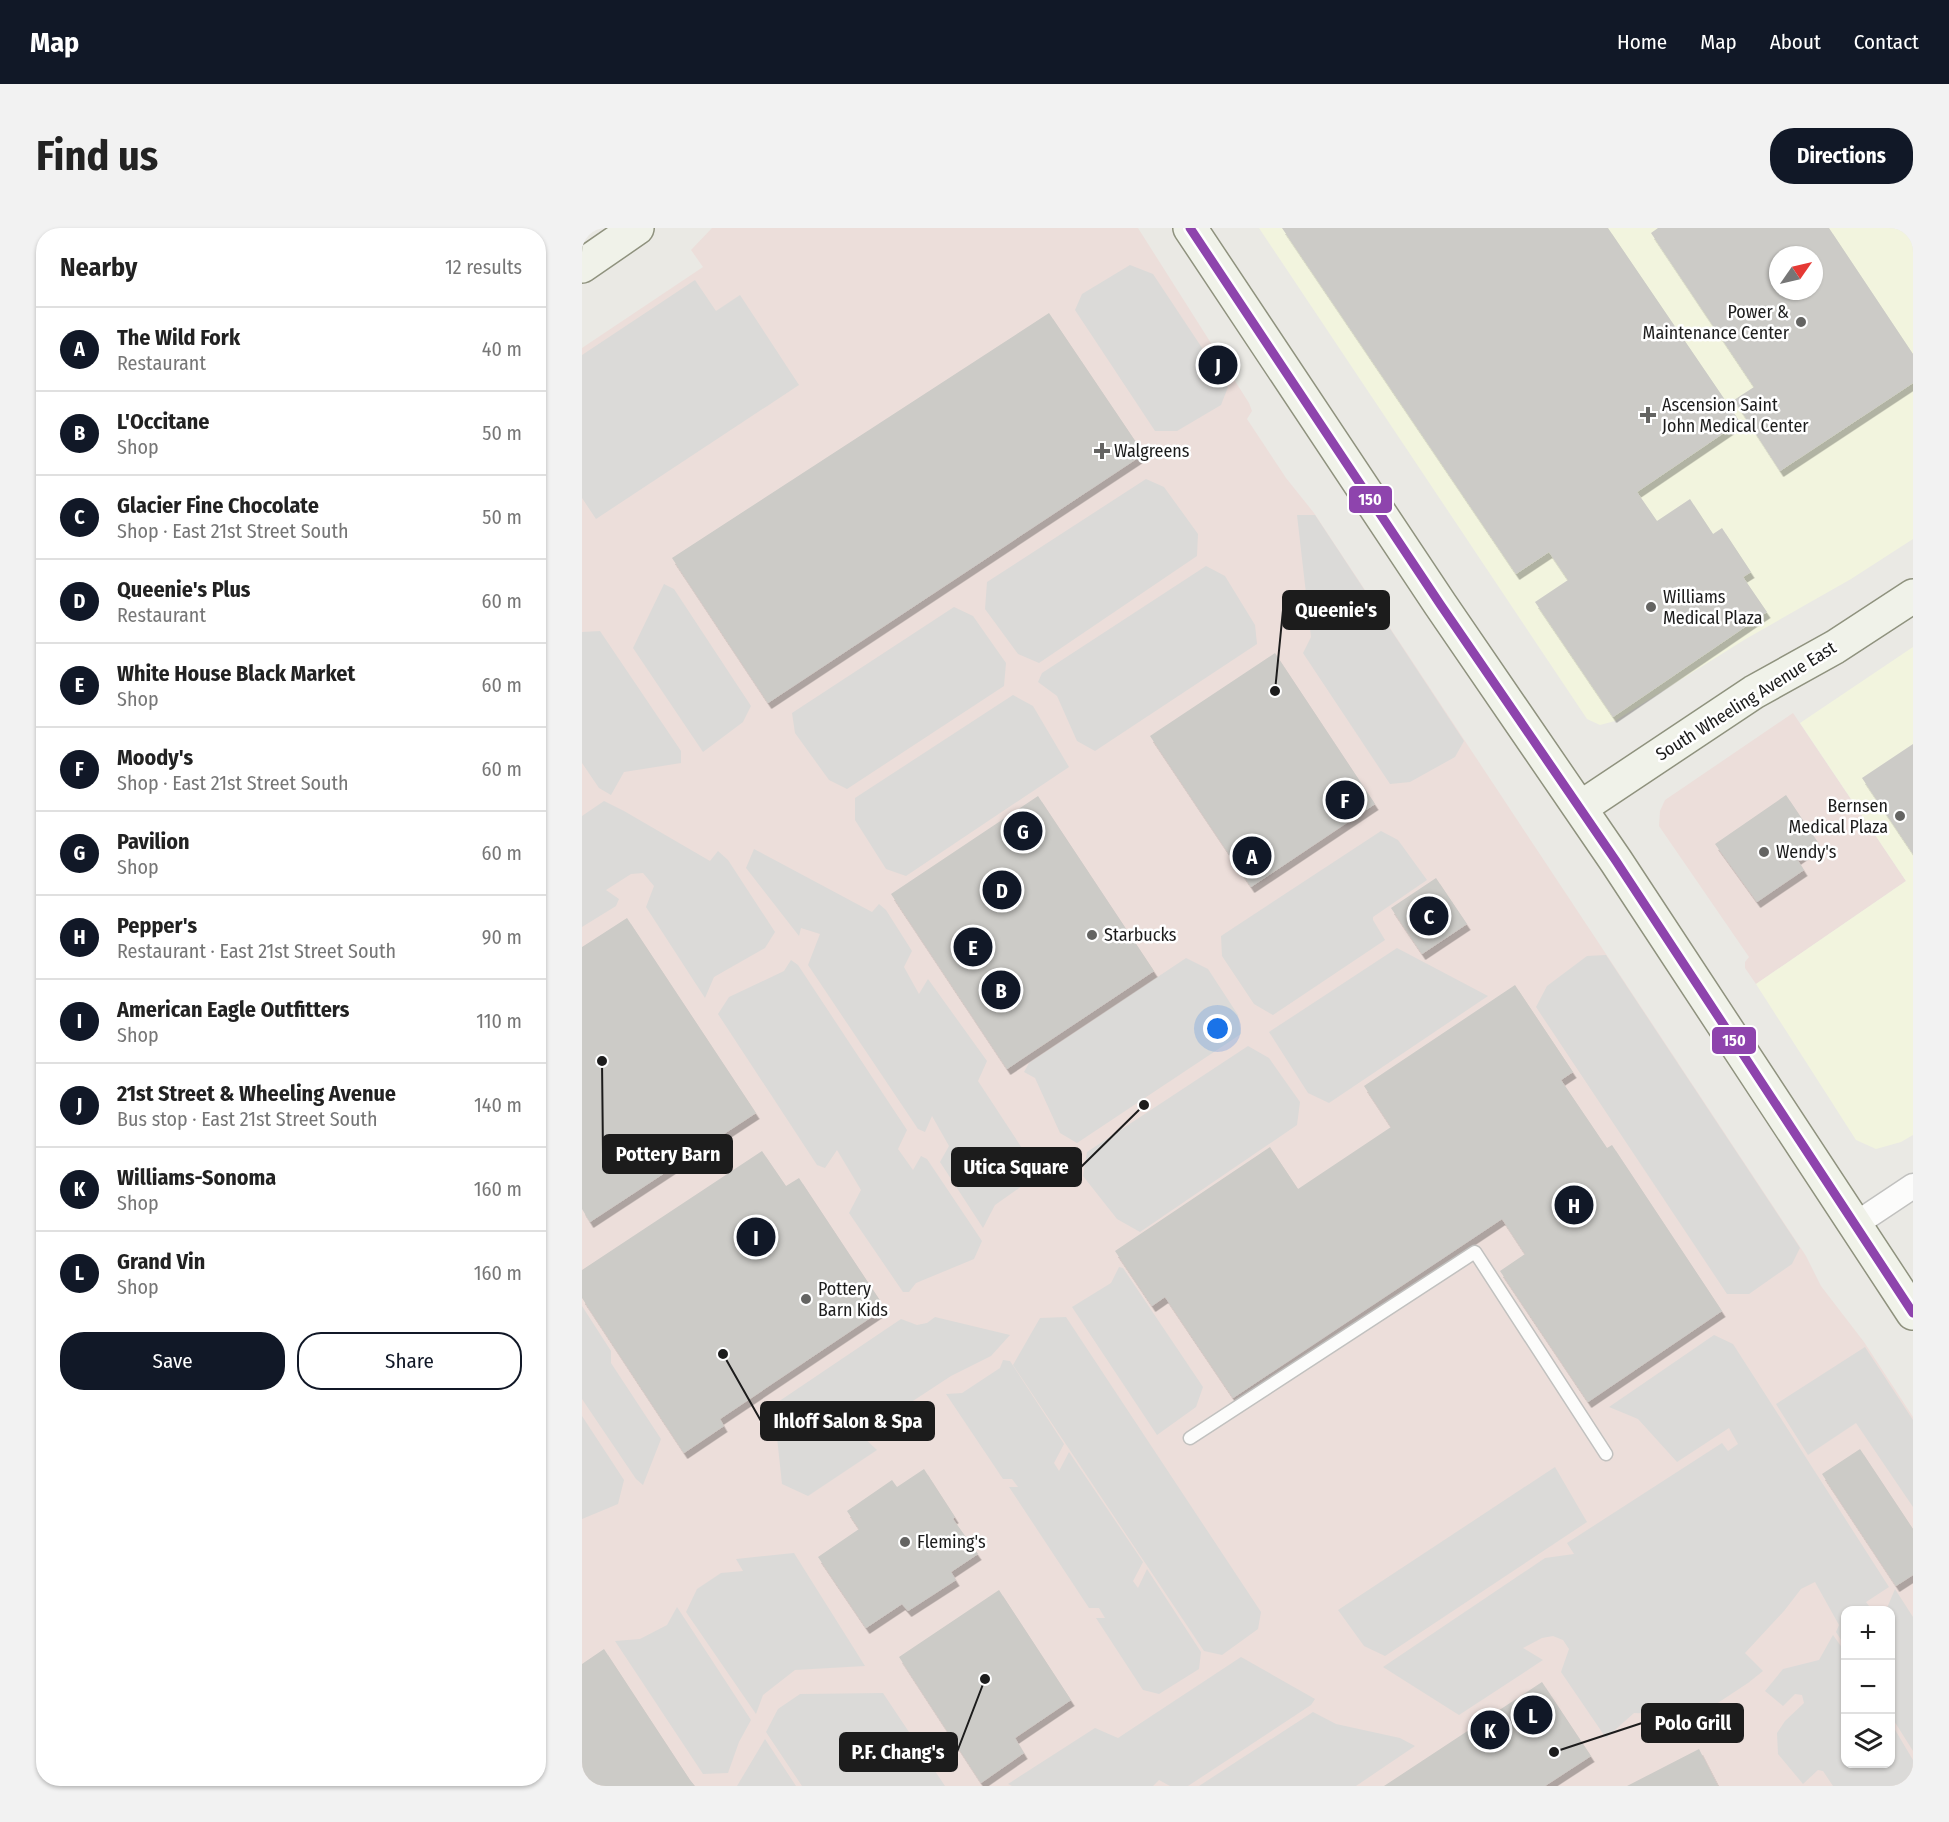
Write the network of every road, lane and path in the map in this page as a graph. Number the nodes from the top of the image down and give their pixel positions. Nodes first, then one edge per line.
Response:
1 (637, 228) edge
2 (1190, 228) edge
3 (582, 266) edge
4 (1913, 596) edge
5 (1580, 808) junction
6 (1913, 1186) edge
7 (1856, 1224) junction
8 (1913, 1313) edge
9 (1190, 1438) dead end
10 (1606, 1454) dead end

1 - 3 main road
2 - 5 main road
4 - 5 main road, South Wheeling Avenue East
5 - 7 main road
6 - 7 street
7 - 8 main road
9 - 10 lane

